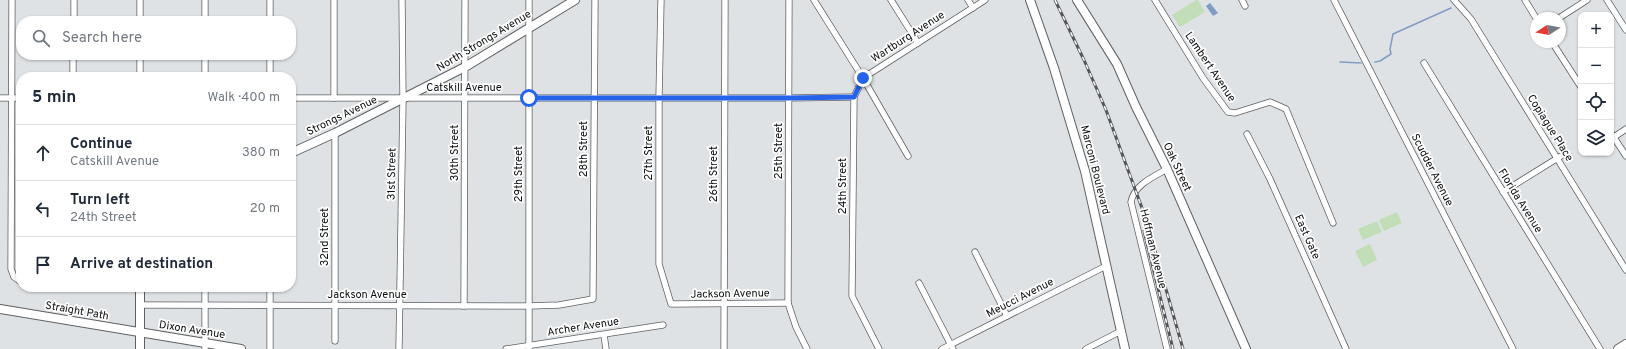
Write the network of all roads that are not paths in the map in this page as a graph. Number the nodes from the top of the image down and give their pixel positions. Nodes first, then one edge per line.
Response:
1 (12, 0) edge
2 (74, 0) edge
3 (140, 0) edge
4 (205, 0) edge
5 (270, 0) edge
6 (334, 0) edge
7 (402, 0) edge
8 (465, 0) edge
9 (529, 0) edge
10 (575, 0) edge
11 (595, 0) edge
12 (661, 0) edge
13 (725, 0) edge
14 (789, 0) edge
15 (814, 0) edge
16 (891, 0) edge
17 (968, 0) edge
18 (985, 0) edge
19 (1030, 0) edge
20 (1077, 0) edge
21 (1155, 0) edge
22 (1242, 0) edge
23 (1334, 0) edge
24 (1454, 0) edge
25 (1525, 0) edge
26 (1587, 0) edge
27 (1607, 0) edge
28 (1245, 6) dead end
29 (973, 8) junction
30 (1532, 12) edge
31 (1566, 14) edge
32 (74, 16) edge
33 (140, 16) edge
34 (205, 16) edge
35 (270, 16) edge
36 (529, 26) junction
37 (1626, 30) edge
38 (918, 43) junction
39 (1556, 48) edge
40 (73, 60) edge
41 (140, 60) edge
42 (205, 60) edge
43 (270, 60) edge
44 (1424, 63) dead end
45 (465, 67) junction
46 (73, 72) edge
47 (140, 72) edge
48 (205, 72) edge
49 (270, 72) edge
50 (863, 78) junction
51 (1579, 84) edge
52 (854, 97) junction
53 (0, 98) edge
54 (12, 98) junction
55 (16, 98) edge
56 (296, 98) edge
57 (334, 98) junction
58 (465, 98) junction
59 (529, 98) junction
60 (594, 98) junction
61 (659, 98) junction
62 (724, 98) junction
63 (789, 98) junction
64 (403, 99) junction
65 (1626, 129) edge
66 (335, 133) junction
67 (1247, 134) dead end
68 (1614, 134) edge
69 (1614, 138) edge
70 (296, 151) edge
71 (908, 156) dead end
72 (1626, 156) edge
73 (1559, 157) junction
74 (1167, 169) junction
75 (1503, 192) junction
76 (1333, 223) dead end
77 (975, 252) dead end
78 (1106, 266) junction
79 (1626, 270) edge
80 (16, 278) edge
81 (919, 283) dead end
82 (140, 292) edge
83 (205, 292) edge
84 (270, 292) edge
85 (594, 299) joint
86 (724, 303) junction
87 (788, 303) junction
88 (140, 304) junction
89 (671, 304) joint
90 (205, 305) junction
91 (270, 305) junction
92 (335, 305) junction
93 (400, 305) junction
94 (464, 306) junction
95 (529, 306) junction
96 (0, 309) edge
97 (1008, 316) junction
98 (663, 325) dead end
99 (1121, 331) junction
100 (140, 333) junction
101 (604, 334) junction
102 (335, 341) dead end
103 (1626, 344) edge
104 (205, 346) edge
105 (529, 347) edge
106 (952, 347) edge
107 (140, 349) edge
108 (241, 349) edge
109 (270, 349) edge
110 (399, 349) edge
111 (506, 349) edge
112 (606, 349) edge
113 (724, 349) edge
114 (807, 349) edge
115 (879, 349) edge
116 (942, 349) edge
117 (1086, 349) edge
118 (1125, 349) edge
119 (1167, 349) edge
120 (1246, 349) edge
121 (1346, 349) edge
122 (1513, 349) edge
123 (1600, 349) edge
124 (1618, 349) edge

1 - 54 street
2 - 32 street
3 - 33 street
4 - 34 street
5 - 35 street
6 - 57 street
7 - 64 street, 31st Street
8 - 45 street, 30th Street
9 - 36 street, 29th Street
10 - 36 street, North Strongs Avenue
11 - 60 street, 28th Street
12 - 61 street, 27th Street
13 - 62 street, 26th Street
14 - 63 street, 25th Street
15 - 50 street
16 - 38 street
17 - 29 street
18 - 29 street, Wartburg Avenue
19 - 78 street, Marconi Boulevard
20 - 74 street, Oak Street
21 - 76 street, Lambert Avenue
22 - 28 street
23 - 122 street, Scudder Avenue
24 - 73 street, Copiague Place
25 - 30 street
26 - 31 street
27 - 37 street
29 - 38 street, Wartburg Avenue
36 - 45 street, North Strongs Avenue
36 - 59 street, 29th Street
38 - 50 street, Wartburg Avenue
39 - 51 street
40 - 46 street
41 - 47 street
42 - 48 street
43 - 49 street
44 - 75 street, Florida Avenue
45 - 58 street, 30th Street
45 - 64 street, North Strongs Avenue
50 - 52 street, 24th Street
50 - 71 street
52 - 63 street, Catskill Avenue
52 - 115 street, 24th Street
53 - 54 street
54 - 55 street
54 - 80 street
56 - 57 street, Catskill Avenue
57 - 64 street, Catskill Avenue
58 - 59 street, Catskill Avenue
58 - 64 street, Catskill Avenue
58 - 94 street, 30th Street
59 - 60 street, Catskill Avenue
59 - 95 street, 29th Street
60 - 61 street, Catskill Avenue
60 - 85 street, 28th Street
61 - 62 street, Catskill Avenue
61 - 89 street, 27th Street
62 - 63 street, Catskill Avenue
62 - 86 street, 26th Street
63 - 87 street, 25th Street
64 - 66 street, Strongs Avenue
64 - 93 street, 31st Street
65 - 68 street
66 - 70 street, Strongs Avenue
66 - 92 street, 32nd Street
67 - 121 street, East Gate
69 - 72 street
73 - 75 street
73 - 79 street, Copiague Place
74 - 119 street, Hoffman Avenue
74 - 120 street, Oak Street
75 - 123 street, Florida Avenue
77 - 97 street
78 - 97 street, Meucci Avenue
78 - 99 street, Marconi Boulevard
81 - 106 street
82 - 88 street
83 - 90 street
84 - 91 street
85 - 95 street, Jackson Avenue
86 - 87 street, Jackson Avenue
86 - 89 street, Jackson Avenue
86 - 113 street, 26th Street
87 - 114 street, 25th Street
88 - 90 street, Jackson Avenue
88 - 100 street
90 - 91 street, Jackson Avenue
90 - 104 street
91 - 92 street, Jackson Avenue
91 - 109 street
92 - 93 street, Jackson Avenue
92 - 102 street, 32nd Street
93 - 94 street, Jackson Avenue
93 - 110 street, 31st Street
94 - 95 street, Jackson Avenue
95 - 105 street, 29th Street
96 - 100 street, Straight Path
97 - 106 street, Meucci Avenue
98 - 101 street, Archer Avenue
99 - 117 street
99 - 118 street, Marconi Boulevard
100 - 104 street, Dixon Avenue
100 - 107 street
101 - 105 street, Archer Avenue
101 - 112 street
103 - 124 street
104 - 108 street, Dixon Avenue
105 - 111 street, Archer Avenue
106 - 116 street, Meucci Avenue

